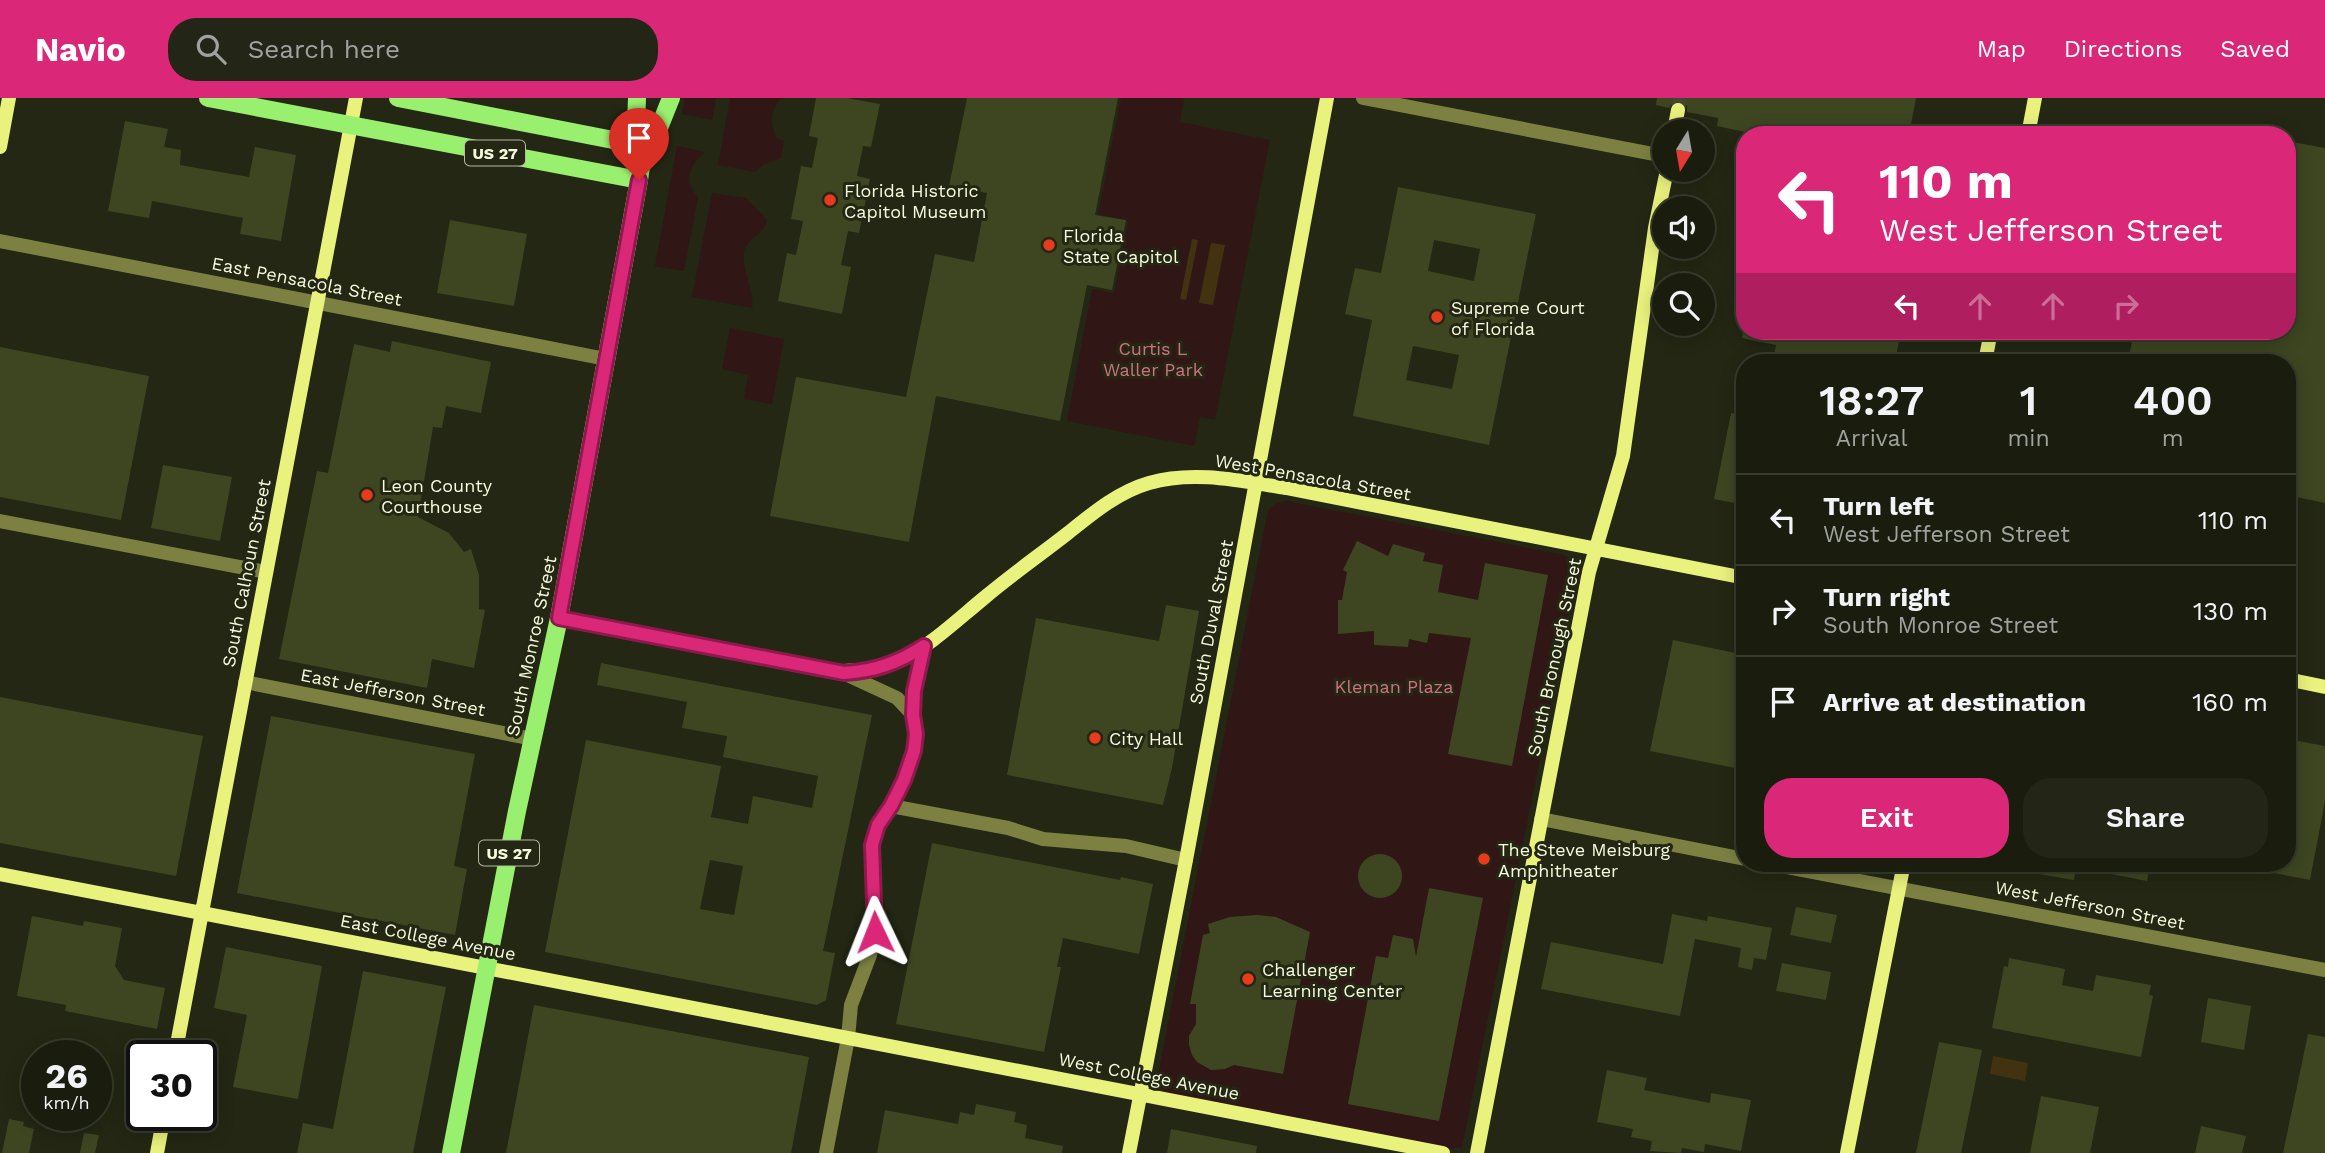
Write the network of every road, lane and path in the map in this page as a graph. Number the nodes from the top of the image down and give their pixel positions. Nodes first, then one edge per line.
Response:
1 (9, 98) edge
2 (208, 98) edge
3 (356, 98) edge
4 (398, 98) edge
5 (637, 98) edge
6 (671, 98) edge
7 (1327, 98) edge
8 (1363, 98) edge
9 (2035, 98) edge
10 (1678, 110) tunnel mouth
11 (1676, 119) edge
12 (351, 125) junction
13 (2030, 126) edge
14 (644, 146) junction
15 (0, 147) edge
16 (1652, 154) edge
17 (639, 180) junction
18 (1665, 182) edge
19 (0, 241) edge
20 (317, 303) junction
21 (606, 359) junction
22 (1256, 484) junction
23 (0, 521) edge
24 (1596, 550) junction
25 (266, 572) junction
26 (1736, 576) edge
27 (559, 618) junction
28 (924, 646) junction
29 (844, 673) junction
30 (2296, 681) edge
31 (245, 682) junction
32 (2325, 687) edge
33 (913, 715) junction
34 (533, 739) junction
35 (891, 806) junction
36 (1541, 819) junction
37 (1736, 857) edge
38 (1186, 860) junction
39 (1811, 872) edge
40 (1902, 872) edge
41 (0, 874) edge
42 (1899, 889) junction
43 (201, 913) junction
44 (486, 968) junction
45 (2325, 970) edge
46 (849, 1038) junction
47 (178, 1040) edge
48 (1140, 1094) junction
49 (161, 1131) edge
50 (157, 1153) edge
51 (451, 1153) edge
52 (826, 1153) edge
53 (1129, 1153) edge
54 (1443, 1153) edge
55 (1477, 1153) edge
56 (1847, 1153) edge

1 - 15 main road
2 - 12 main road, US 27
3 - 12 main road, South Calhoun Street
4 - 14 main road, US 27
5 - 14 main road, South Monroe Street
6 - 14 main road, South Monroe Street
7 - 22 main road, South Duval Street
8 - 16 street
9 - 13 main road
10 - 11 main road
12 - 17 main road, US 27
12 - 20 main road, South Calhoun Street
14 - 17 main road, South Monroe Street / US 27
17 - 21 main road, South Monroe Street / US 27
18 - 24 main road, South Bronough Street
19 - 20 street, East Pensacola Street
20 - 21 street, East Pensacola Street
20 - 25 main road, South Calhoun Street
21 - 27 main road, South Monroe Street / US 27
22 - 24 main road, West Pensacola Street
22 - 28 main road, West Pensacola Street
22 - 38 main road, South Duval Street
23 - 25 street
24 - 26 main road, West Pensacola Street
24 - 36 main road, South Bronough Street
25 - 31 main road, South Calhoun Street
27 - 29 main road
27 - 34 main road, South Monroe Street / US 27
28 - 29 main road
28 - 33 street
29 - 33 street
30 - 32 main road
31 - 34 street, East Jefferson Street
31 - 43 main road, South Calhoun Street
33 - 35 street
34 - 44 main road, South Monroe Street / US 27
35 - 38 street
35 - 46 street
36 - 37 street
36 - 55 main road, South Bronough Street
38 - 48 main road, South Duval Street
39 - 42 street, West Jefferson Street
40 - 42 main road
41 - 43 main road, East College Avenue
42 - 45 street, West Jefferson Street
42 - 56 main road
43 - 44 main road, East College Avenue
43 - 47 main road, South Calhoun Street
44 - 46 main road, East College Avenue
44 - 51 main road, South Monroe Street / US 27
46 - 48 main road, West College Avenue
46 - 52 street
48 - 53 main road, South Duval Street
48 - 54 main road, West College Avenue
49 - 50 main road

